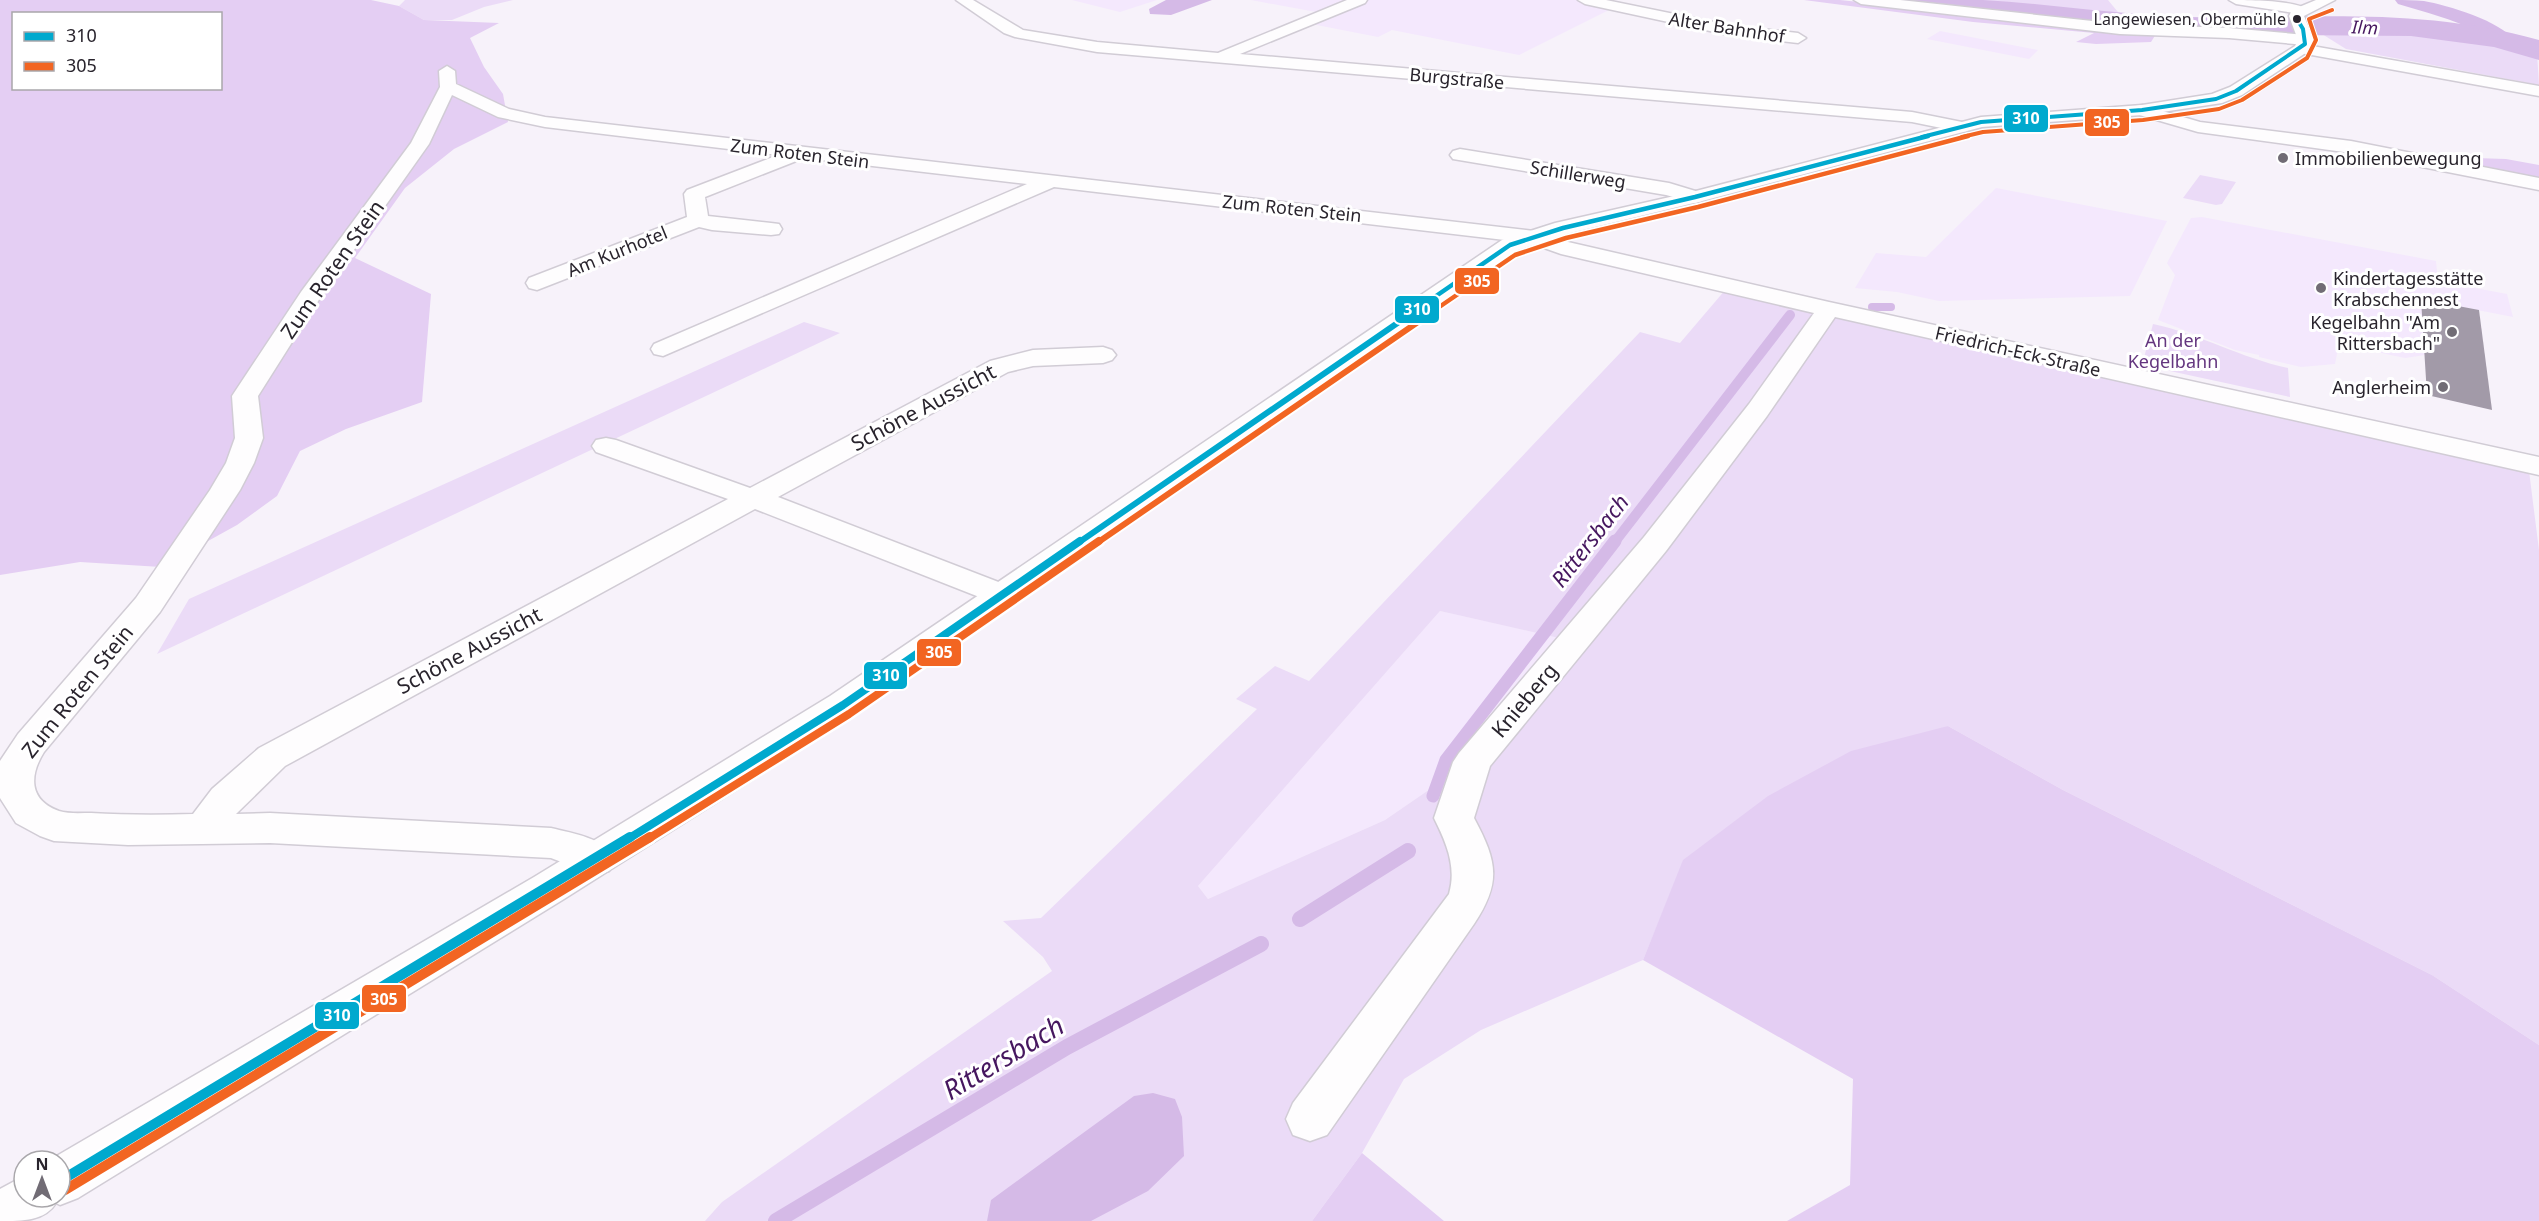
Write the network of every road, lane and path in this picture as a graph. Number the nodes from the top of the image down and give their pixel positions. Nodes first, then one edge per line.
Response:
1 (963, 0) edge
2 (1360, 0) edge
3 (1585, 0) edge
4 (1861, 0) edge
5 (2236, 0) edge
6 (2328, 0) edge
7 (2302, 29) junction
8 (1798, 38) dead end
9 (1219, 58) junction
10 (2539, 91) edge
11 (2142, 110) junction
12 (1961, 127) junction
13 (801, 153) junction
14 (1460, 155) dead end
15 (1050, 182) junction
16 (2539, 184) edge
17 (1695, 197) junction
18 (698, 220) junction
19 (771, 229) dead end
20 (1534, 237) junction
21 (537, 284) dead end
22 (1829, 309) junction
23 (663, 349) dead end
24 (1103, 356) dead end
25 (606, 446) dead end
26 (2539, 466) edge
27 (755, 499) junction
28 (1003, 595) junction
29 (204, 829) junction
30 (595, 860) junction
31 (1310, 1119) dead end
32 (72, 1174) edge
33 (13, 1209) edge
34 (0, 1217) edge

1 - 9 street, Burgstraße
2 - 9 street
3 - 8 street, Alter Bahnhof
4 - 7 street
5 - 7 street
6 - 7 street
7 - 10 street
7 - 11 street
9 - 12 street, Burgstraße
11 - 12 street
11 - 16 street
12 - 17 street
13 - 15 street, Zum Roten Stein
13 - 18 street
13 - 29 street, Zum Roten Stein
14 - 17 street, Schillerweg
15 - 20 street, Zum Roten Stein
15 - 23 street, Zum Roten Stein
17 - 20 street
18 - 19 street
18 - 21 street, Am Kurhotel
20 - 22 street, Friedrich-Eck-Straße
20 - 28 street
22 - 26 street, Friedrich-Eck-Straße
22 - 31 street, Knieberg
24 - 27 street, Schöne Aussicht
25 - 27 street
27 - 28 street
27 - 29 street, Schöne Aussicht
28 - 30 street
29 - 30 street, Zum Roten Stein
30 - 32 street
33 - 34 street

